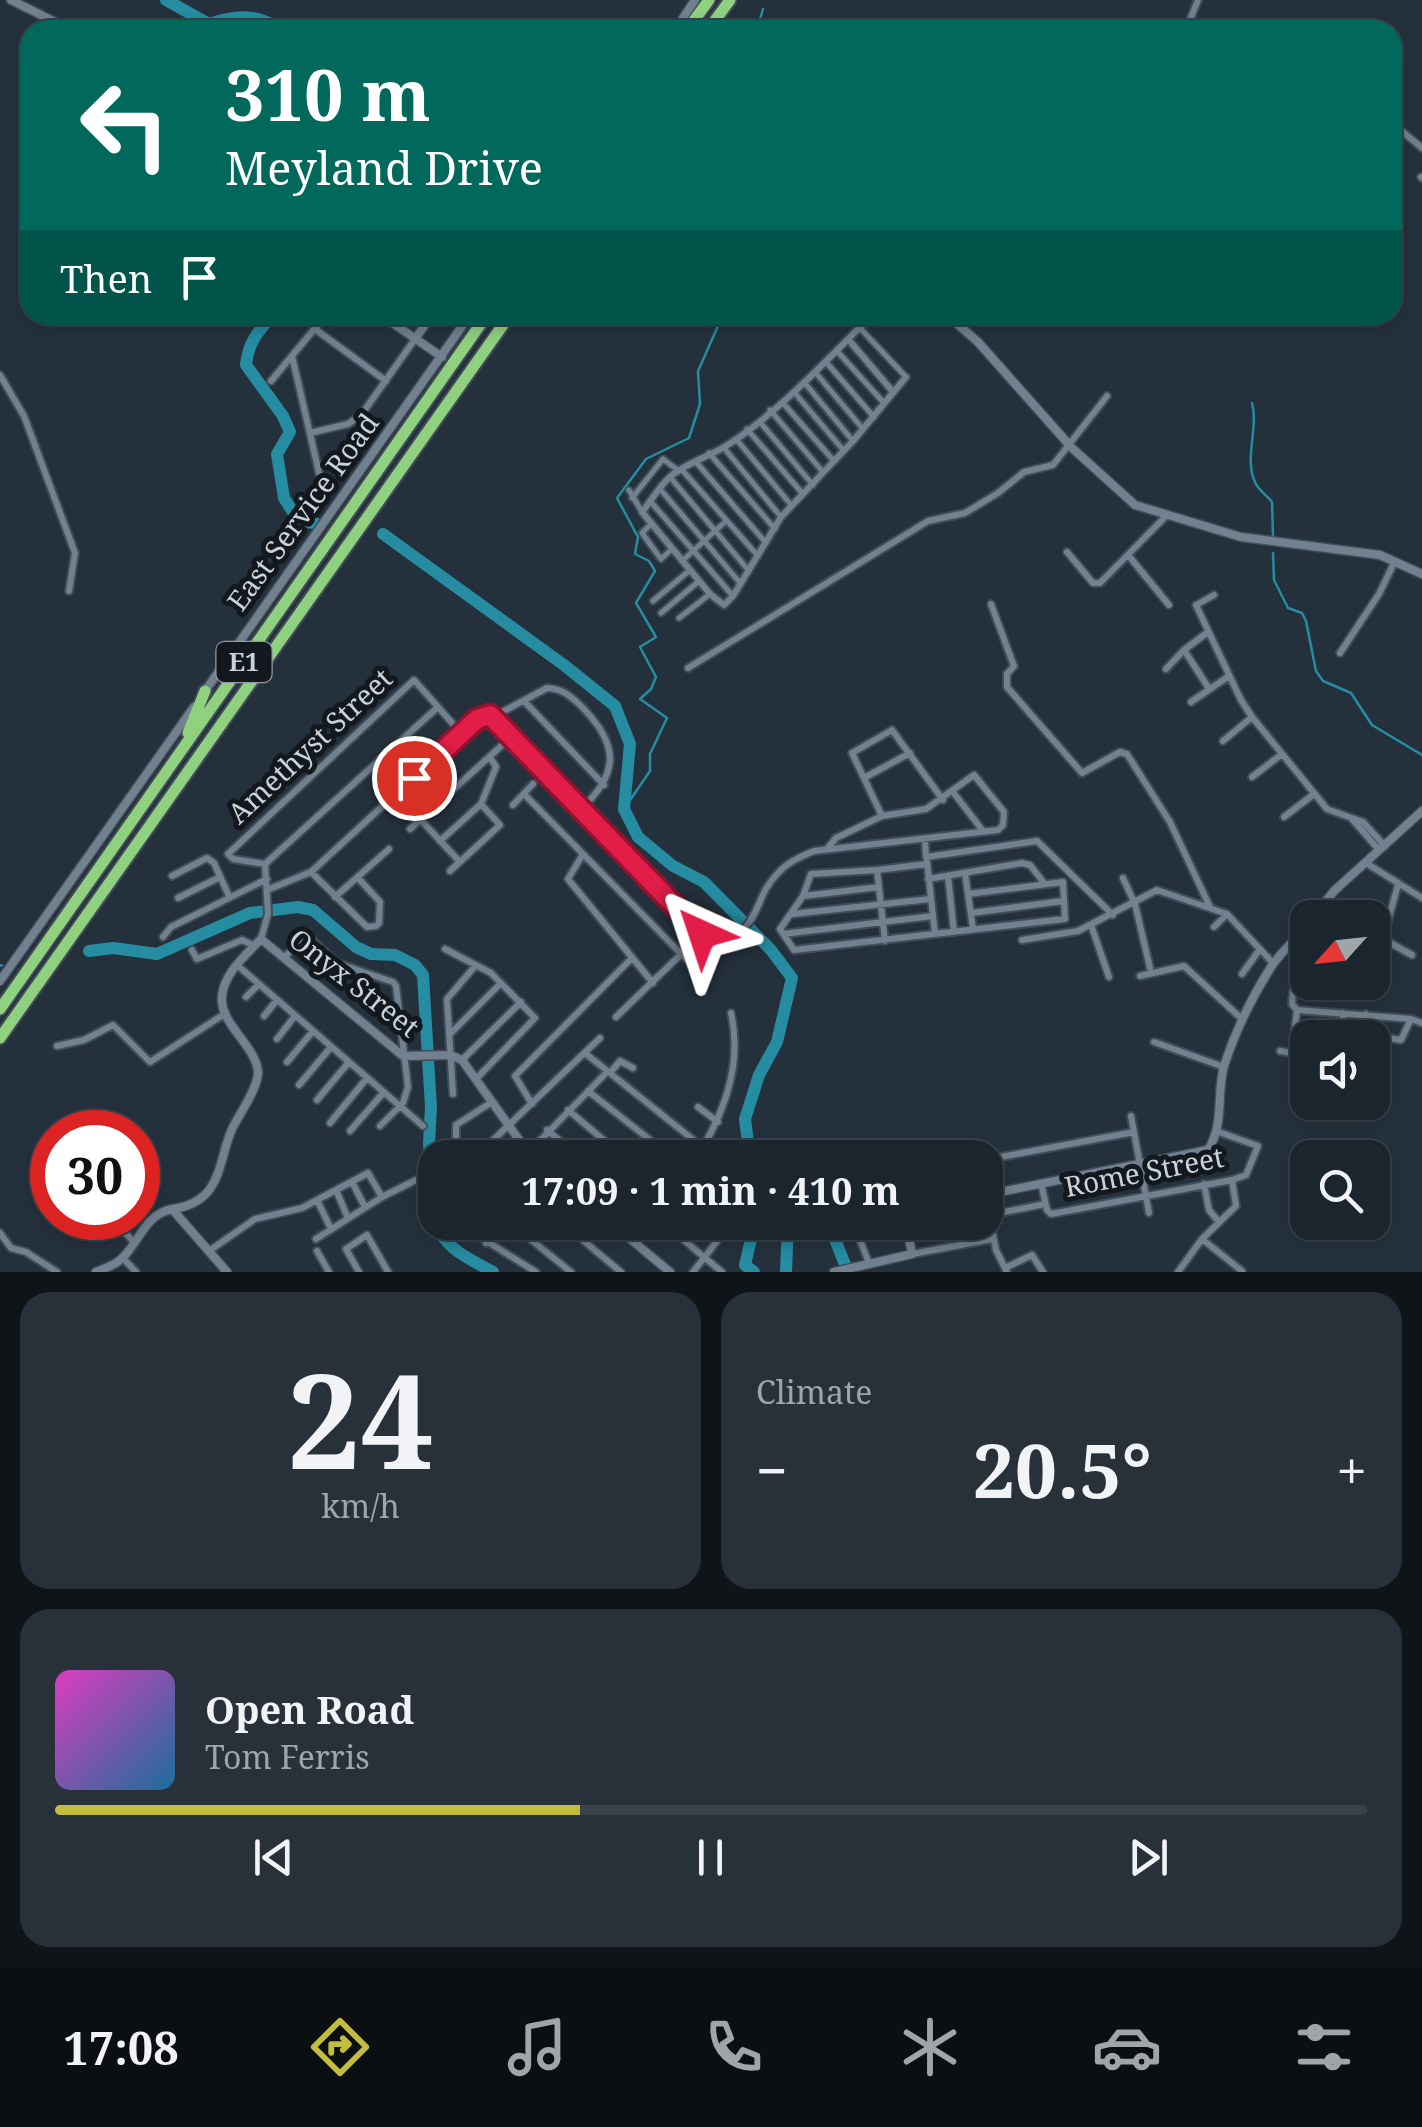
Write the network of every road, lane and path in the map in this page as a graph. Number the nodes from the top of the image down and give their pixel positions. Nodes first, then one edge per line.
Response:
1 (11, 0) edge
2 (51, 20) edge
3 (1402, 131) edge
4 (1422, 148) edge
5 (318, 325) edge
6 (396, 325) edge
7 (425, 325) edge
8 (463, 325) edge
9 (480, 325) edge
10 (503, 325) edge
11 (862, 325) edge
12 (959, 325) edge
13 (859, 328) junction
14 (314, 330) junction
15 (415, 338) junction
16 (848, 338) junction
17 (836, 351) junction
18 (292, 356) junction
19 (442, 357) junction
20 (826, 362) junction
21 (816, 372) junction
22 (0, 375) edge
23 (906, 377) joint
24 (386, 380) junction
25 (271, 381) dead end
26 (804, 382) junction
27 (793, 390) junction
28 (893, 392) junction
29 (1107, 396) dead end
30 (781, 400) junction
31 (884, 404) junction
32 (770, 410) junction
33 (874, 417) junction
34 (758, 420) junction
35 (747, 429) junction
36 (864, 430) junction
37 (310, 433) junction
38 (736, 438) junction
39 (853, 441) junction
40 (1070, 446) junction
41 (724, 448) junction
42 (844, 451) junction
43 (709, 453) junction
44 (696, 462) junction
45 (834, 462) junction
46 (681, 471) junction
47 (823, 472) junction
48 (670, 477) junction
49 (813, 485) junction
50 (660, 489) junction
51 (323, 490) dead end
52 (630, 490) dead end
53 (803, 494) junction
54 (632, 498) junction
55 (650, 501) junction
56 (792, 506) junction
57 (642, 512) junction
58 (1167, 515) junction
59 (781, 516) junction
60 (726, 521) junction
61 (651, 524) junction
62 (774, 530) junction
63 (716, 531) junction
64 (705, 541) junction
65 (766, 543) junction
66 (672, 549) junction
67 (694, 550) junction
68 (1067, 552) dead end
69 (1128, 555) junction
70 (758, 556) junction
71 (682, 561) junction
72 (1395, 561) junction
73 (690, 570) junction
74 (749, 571) junction
75 (1422, 574) edge
76 (699, 581) junction
77 (740, 584) junction
78 (69, 591) dead end
79 (710, 594) junction
80 (1214, 595) dead end
81 (732, 596) junction
82 (653, 601) dead end
83 (992, 604) dead end
84 (1169, 605) dead end
85 (661, 613) dead end
86 (679, 618) dead end
87 (1208, 632) junction
88 (1184, 650) junction
89 (1340, 653) dead end
90 (688, 668) dead end
91 (1166, 669) dead end
92 (1228, 676) junction
93 (1208, 687) junction
94 (205, 691) junction
95 (524, 701) junction
96 (1191, 702) dead end
97 (438, 707) junction
98 (493, 717) junction
99 (1252, 717) junction
100 (462, 734) junction
101 (511, 736) junction
102 (1223, 741) dead end
103 (910, 752) junction
104 (180, 754) junction
105 (1282, 754) junction
106 (490, 756) junction
107 (1252, 777) dead end
108 (864, 778) junction
109 (532, 784) dead end
110 (604, 786) junction
111 (954, 792) junction
112 (524, 794) junction
113 (1314, 794) junction
114 (944, 800) junction
115 (481, 804) junction
116 (513, 805) dead end
117 (581, 809) junction
118 (1422, 811) edge
119 (882, 816) junction
120 (1284, 817) dead end
121 (420, 819) junction
122 (410, 829) dead end
123 (983, 831) junction
124 (926, 840) junction
125 (440, 842) junction
126 (1382, 848) junction
127 (389, 849) dead end
128 (827, 850) junction
129 (583, 854) junction
130 (927, 860) junction
131 (460, 862) junction
132 (265, 864) junction
133 (1366, 864) junction
134 (877, 870) junction
135 (450, 871) dead end
136 (311, 872) junction
137 (965, 873) junction
138 (172, 876) dead end
139 (220, 876) junction
140 (948, 876) junction
141 (358, 878) junction
142 (1123, 878) dead end
143 (928, 879) junction
144 (1074, 879) junction
145 (267, 880) junction
146 (1044, 882) junction
147 (1063, 882) junction
148 (1398, 885) junction
149 (879, 887) junction
150 (1422, 887) edge
151 (268, 890) junction
152 (968, 894) junction
153 (1413, 894) junction
154 (229, 896) junction
155 (802, 896) junction
156 (335, 897) junction
157 (178, 898) dead end
158 (1422, 898) edge
159 (930, 899) junction
160 (1064, 900) junction
161 (1327, 900) edge
162 (881, 904) junction
163 (1135, 904) junction
164 (1210, 907) junction
165 (971, 913) junction
166 (791, 914) junction
167 (1226, 914) junction
168 (1113, 915) junction
169 (933, 916) junction
170 (882, 922) junction
171 (1091, 926) junction
172 (1214, 927) dead end
173 (973, 929) junction
174 (954, 932) junction
175 (702, 934) junction
176 (782, 934) junction
177 (935, 934) junction
178 (163, 937) dead end
179 (1022, 940) dead end
180 (885, 941) junction
181 (258, 942) junction
182 (1290, 947) edge
183 (445, 948) dead end
184 (1260, 949) junction
185 (192, 950) dead end
186 (680, 954) junction
187 (1412, 955) dead end
188 (284, 958) junction
189 (198, 959) junction
190 (631, 959) junction
191 (1274, 964) junction
192 (476, 965) junction
193 (237, 966) junction
194 (1150, 968) dead end
195 (205, 971) dead end
196 (1242, 974) dead end
197 (1140, 976) dead end
198 (1109, 977) dead end
199 (705, 978) dead end
200 (0, 981) edge
201 (501, 983) junction
202 (653, 983) junction
203 (258, 984) junction
204 (246, 997) dead end
205 (277, 1000) junction
206 (1292, 1000) edge
207 (521, 1002) junction
208 (0, 1009) edge
209 (1297, 1010) junction
210 (226, 1013) junction
211 (731, 1013) dead end
212 (1343, 1013) junction
213 (1366, 1014) junction
214 (264, 1016) dead end
215 (296, 1016) junction
216 (616, 1017) dead end
217 (1411, 1019) junction
218 (1242, 1020) junction
219 (1296, 1020) edge
220 (1343, 1020) edge
221 (1368, 1020) edge
222 (1422, 1023) edge
223 (313, 1031) junction
224 (448, 1035) junction
225 (0, 1038) edge
226 (277, 1038) dead end
227 (600, 1038) dead end
228 (1390, 1039) edge
229 (1154, 1042) dead end
230 (58, 1046) dead end
231 (332, 1047) junction
232 (1280, 1052) dead end
233 (585, 1053) junction
234 (1290, 1053) edge
235 (450, 1055) junction
236 (403, 1056) junction
237 (462, 1060) junction
238 (287, 1062) dead end
239 (350, 1062) junction
240 (633, 1068) dead end
241 (1224, 1068) junction
242 (609, 1072) junction
243 (368, 1078) junction
244 (476, 1078) junction
245 (299, 1085) dead end
246 (588, 1091) junction
247 (384, 1092) junction
248 (453, 1094) dead end
249 (317, 1100) dead end
250 (492, 1102) junction
251 (532, 1104) junction
252 (400, 1106) junction
253 (698, 1107) dead end
254 (568, 1110) junction
255 (1131, 1116) dead end
256 (414, 1118) junction
257 (718, 1122) junction
258 (330, 1123) dead end
259 (380, 1126) dead end
260 (423, 1126) dead end
261 (509, 1126) junction
262 (406, 1128) dead end
263 (547, 1130) junction
264 (350, 1131) dead end
265 (1216, 1131) junction
266 (1134, 1132) junction
267 (456, 1140) edge
268 (492, 1140) edge
269 (517, 1140) edge
270 (539, 1140) edge
271 (559, 1140) edge
272 (604, 1140) edge
273 (649, 1140) edge
274 (694, 1140) edge
275 (707, 1140) edge
276 (1003, 1157) edge
277 (1141, 1163) junction
278 (416, 1180) dead end
279 (1232, 1180) junction
280 (352, 1182) junction
281 (1041, 1183) junction
282 (1204, 1184) junction
283 (336, 1190) junction
284 (1003, 1191) edge
285 (1146, 1196) junction
286 (382, 1197) junction
287 (318, 1200) junction
288 (1045, 1204) junction
289 (365, 1208) junction
290 (172, 1210) junction
291 (1003, 1213) edge
292 (1149, 1213) dead end
293 (348, 1218) junction
294 (1219, 1222) junction
295 (331, 1229) junction
296 (0, 1233) edge
297 (316, 1239) dead end
298 (482, 1240) edge
299 (488, 1240) edge
300 (532, 1240) edge
301 (583, 1240) edge
302 (632, 1240) edge
303 (684, 1240) edge
304 (719, 1240) edge
305 (858, 1240) edge
306 (909, 1240) edge
307 (988, 1240) edge
308 (993, 1240) edge
309 (1202, 1240) junction
310 (132, 1242) joint
311 (486, 1243) junction
312 (209, 1251) junction
313 (317, 1251) dead end
314 (912, 1254) junction
315 (704, 1257) junction
316 (123, 1258) junction
317 (559, 1262) junction
318 (865, 1264) junction
319 (1006, 1270) edge
320 (325, 1271) edge
321 (837, 1271) edge
322 (1242, 1271) edge
323 (57, 1272) edge
324 (96, 1272) edge
325 (136, 1272) edge
326 (227, 1272) edge
327 (359, 1272) edge
328 (388, 1272) edge
329 (536, 1272) edge
330 (552, 1272) edge
331 (570, 1272) edge
332 (622, 1272) edge
333 (670, 1272) edge
334 (693, 1272) edge
335 (722, 1272) edge
336 (1043, 1272) edge
337 (1178, 1272) edge

1 - 2 street
3 - 4 street
5 - 14 street
6 - 15 street
7 - 15 street
8 - 19 street, East Service Road
9 - 104 highway, E1
10 - 225 highway, E1
11 - 13 street
12 - 40 street
13 - 16 street
13 - 23 street
14 - 18 street
14 - 24 street
15 - 19 street
15 - 24 street
16 - 17 street
16 - 28 street
17 - 20 street
17 - 31 street
18 - 25 street
18 - 37 street
19 - 94 street, East Service Road
20 - 21 street
20 - 33 street
21 - 26 street
21 - 36 street
22 - 78 street
23 - 28 street
24 - 37 street
26 - 27 street
26 - 39 street
27 - 30 street
27 - 42 street
28 - 31 street
29 - 40 street
30 - 32 street
30 - 45 street
31 - 33 street
32 - 34 street
32 - 47 street
33 - 36 street
34 - 35 street
34 - 49 street
35 - 38 street
35 - 53 street
36 - 39 street
37 - 51 street
38 - 41 street
38 - 56 street
39 - 42 street
40 - 58 street
40 - 90 street
41 - 43 street
41 - 59 street
42 - 45 street
43 - 44 street
43 - 62 street
44 - 46 street
44 - 65 street
45 - 47 street
46 - 48 street
46 - 54 street
46 - 60 street
47 - 49 street
48 - 50 street
48 - 63 street
49 - 53 street
50 - 55 street
50 - 64 street
52 - 54 street
53 - 56 street
54 - 57 street
55 - 57 street
55 - 67 street
56 - 59 street
57 - 61 street
58 - 69 street
58 - 72 street
59 - 62 street
60 - 63 street
60 - 70 street
61 - 66 street
61 - 66 street
62 - 65 street
63 - 64 street
63 - 74 street
64 - 67 street
64 - 77 street
65 - 70 street
66 - 71 street
67 - 71 street
67 - 81 street
68 - 69 street
69 - 84 street
70 - 74 street
71 - 73 street
72 - 75 street
72 - 89 street
73 - 76 street
73 - 82 street
74 - 77 street
76 - 79 street
76 - 85 street
77 - 81 street
79 - 81 street
79 - 86 street
80 - 87 street
83 - 164 street
87 - 88 street
87 - 92 street
88 - 91 street
88 - 93 street
92 - 93 street
92 - 99 street
93 - 96 street
94 - 104 highway
94 - 200 street, East Service Road
95 - 98 street
95 - 110 street
95 - 110 street
97 - 100 street, Amethyst Street
97 - 132 street
97 - 132 street, Amethyst Street
98 - 100 street
98 - 101 street
99 - 102 street
99 - 105 street
100 - 136 street
101 - 106 street
101 - 117 street
103 - 108 street
103 - 108 street
103 - 114 street
104 - 208 highway, E1
105 - 107 street
105 - 113 street
106 - 115 street
106 - 121 street
108 - 119 street
109 - 112 street
110 - 117 street
111 - 114 street
111 - 123 street
111 - 123 street
112 - 116 street
112 - 129 street
113 - 120 street
113 - 126 street
114 - 119 street
115 - 125 street
115 - 131 street
117 - 175 street
118 - 126 street
119 - 128 street
121 - 122 street
121 - 125 street
123 - 124 street
124 - 128 street
124 - 130 street
125 - 131 street
126 - 133 street
127 - 141 street
128 - 175 street
129 - 186 street
129 - 190 street
130 - 134 street
130 - 143 street
130 - 144 street
131 - 135 street
132 - 145 street
133 - 148 street
133 - 161 street
134 - 149 street
134 - 155 street
136 - 151 street
136 - 156 street
137 - 140 street
137 - 146 street
137 - 152 street
138 - 139 street
139 - 154 street
139 - 157 street
140 - 143 street
140 - 174 street
141 - 156 street
141 - 156 street
142 - 163 street
143 - 159 street
144 - 147 street
144 - 168 street
145 - 151 street
145 - 154 street
146 - 147 street
146 - 152 street
147 - 160 street
148 - 153 street
148 - 187 street
149 - 155 street
149 - 162 street
150 - 153 street
151 - 181 street
152 - 165 street
153 - 158 street
154 - 178 street
155 - 166 street
159 - 162 street
159 - 169 street
160 - 165 street
160 - 173 street
162 - 166 street
162 - 170 street
163 - 164 street
163 - 168 street
163 - 194 street
164 - 167 street
165 - 173 street
166 - 176 street
167 - 172 street
167 - 184 street
168 - 171 street
169 - 170 street
169 - 177 street
170 - 176 street
170 - 180 street
171 - 179 street
171 - 198 street
173 - 174 street
174 - 177 street
175 - 186 street
176 - 180 street
177 - 180 street
181 - 188 street, Onyx Street
181 - 189 street
181 - 193 street
182 - 191 street
183 - 192 street
184 - 191 street
184 - 196 street
185 - 189 street
186 - 199 street
186 - 202 street
188 - 236 street, Onyx Street
188 - 236 street
189 - 195 street
190 - 202 street
190 - 251 street
191 - 218 street
192 - 201 street
192 - 224 street
193 - 203 street
193 - 210 street
197 - 218 street
201 - 207 street
201 - 224 street
202 - 216 street
203 - 204 street
203 - 205 street
205 - 214 street
205 - 215 street
206 - 209 street
207 - 237 street
207 - 244 street
209 - 212 street
209 - 219 street
210 - 230 street
210 - 290 street
211 - 257 street
212 - 213 street
212 - 220 street
213 - 217 street
213 - 221 street
215 - 223 street
215 - 226 street
217 - 222 street
217 - 228 street
218 - 241 street
223 - 231 street
223 - 238 street
224 - 235 street
227 - 233 street
229 - 241 street
231 - 239 street
231 - 245 street
232 - 234 street
233 - 242 street
233 - 251 street
235 - 236 street, Onyx Street
235 - 237 street
235 - 248 street
236 - 252 street
237 - 244 street
239 - 243 street
239 - 249 street
240 - 242 street
241 - 265 street
242 - 246 street
242 - 274 street
243 - 247 street
243 - 258 street
244 - 250 street
246 - 254 street
246 - 273 street
247 - 252 street
247 - 264 street
250 - 261 street
250 - 267 street
251 - 261 street
252 - 256 street
252 - 259 street
253 - 257 street
254 - 263 street
254 - 272 street
255 - 266 street
256 - 260 street
256 - 262 street
257 - 275 street
261 - 268 street
261 - 269 street
263 - 270 street
263 - 271 street
265 - 277 street
265 - 279 street, Rome Street
266 - 276 street
266 - 277 street
277 - 281 street
277 - 285 street
278 - 286 street
279 - 282 street, Rome Street
279 - 294 street
280 - 283 street
280 - 286 street
280 - 289 street
281 - 284 street
281 - 288 street, Rome Street
282 - 285 street, Rome Street
282 - 294 street
283 - 287 street
283 - 293 street
285 - 288 street, Rome Street
285 - 292 street
286 - 289 street
287 - 295 street
287 - 312 street
288 - 291 street
289 - 293 street
290 - 310 street
290 - 312 street
293 - 295 street
294 - 309 street
295 - 297 street
296 - 323 street
298 - 311 street
299 - 311 street
300 - 317 street
301 - 332 street
302 - 333 street
303 - 315 street
304 - 315 street
305 - 318 street
306 - 314 street
307 - 314 street
308 - 319 street
309 - 322 street
309 - 337 street
310 - 316 street
311 - 329 street
312 - 326 street
313 - 320 street
314 - 318 street
315 - 334 street
315 - 335 street
316 - 324 street
316 - 325 street
317 - 330 street
317 - 331 street
318 - 321 street
319 - 336 street
327 - 328 street

